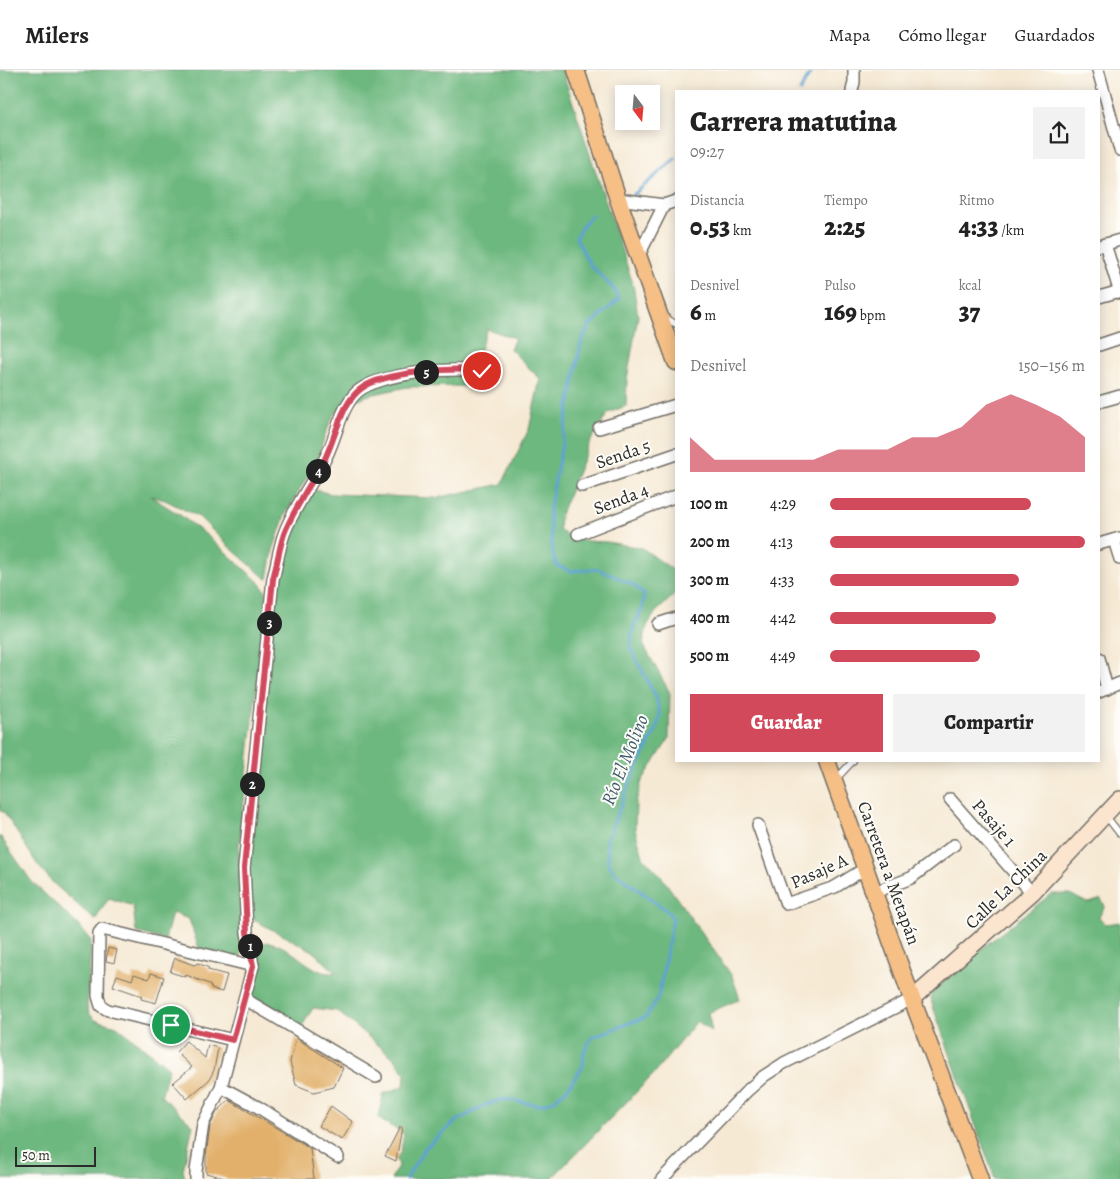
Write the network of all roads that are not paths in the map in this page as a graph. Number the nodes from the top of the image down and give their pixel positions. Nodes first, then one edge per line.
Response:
1 (576, 70) edge
2 (854, 70) edge
3 (1098, 70) edge
4 (852, 90) edge
5 (1120, 150) edge
6 (618, 199) junction
7 (675, 201) edge
8 (664, 205) junction
9 (1120, 240) edge
10 (1102, 245) edge
11 (638, 255) junction
12 (1118, 278) edge
13 (1120, 292) edge
14 (1100, 297) edge
15 (659, 314) junction
16 (675, 323) edge
17 (1120, 338) edge
18 (1100, 345) edge
19 (675, 359) edge
20 (487, 373) dead end
21 (1120, 396) edge
22 (1100, 402) edge
23 (675, 405) edge
24 (599, 428) dead end
25 (675, 454) edge
26 (582, 486) dead end
27 (675, 496) edge
28 (578, 534) dead end
29 (1117, 539) edge
30 (1100, 544) edge
31 (1120, 559) edge
32 (675, 618) edge
33 (658, 624) dead end
34 (1100, 666) edge
35 (1120, 683) edge
36 (1103, 690) edge
37 (827, 762) edge
38 (852, 762) edge
39 (834, 781) junction
40 (950, 799) dead end
41 (1120, 800) edge
42 (1104, 815) junction
43 (758, 825) dead end
44 (1120, 834) edge
45 (954, 845) dead end
46 (866, 868) junction
47 (875, 892) junction
48 (1032, 893) junction
49 (253, 966) junction
50 (912, 999) junction
51 (245, 1000) junction
52 (233, 1040) junction
53 (376, 1077) dead end
54 (221, 1087) junction
55 (338, 1157) dead end
56 (196, 1179) edge
57 (662, 1179) edge
58 (980, 1179) edge

1 - 6 main road
2 - 4 street
3 - 5 street
6 - 8 street
6 - 11 main road
7 - 8 street
8 - 11 street
9 - 10 street
10 - 12 street
11 - 15 main road
12 - 13 street
13 - 14 street
15 - 16 lane
15 - 19 main road
17 - 18 street
20 - 49 street
21 - 22 street
23 - 24 street
25 - 26 street, Senda 5
27 - 28 street, Senda 4
29 - 30 street
29 - 31 street
32 - 33 street
34 - 36 street
35 - 36 street
37 - 39 main road, Carretera a Metapán
38 - 39 lane
39 - 46 main road, Carretera a Metapán
40 - 48 street, Pasaje 1
41 - 42 main road, Calle La China
42 - 44 lane
42 - 48 main road, Calle La China
43 - 46 street, Pasaje A
45 - 47 street
46 - 47 main road, Carretera a Metapán
47 - 50 main road, Carretera a Metapán
48 - 50 main road, Calle La China
49 - 51 street
49 - 52 street
50 - 57 street
50 - 58 main road, Carretera a Metapán
51 - 52 street
51 - 53 street
52 - 54 street
54 - 55 street
54 - 56 street

